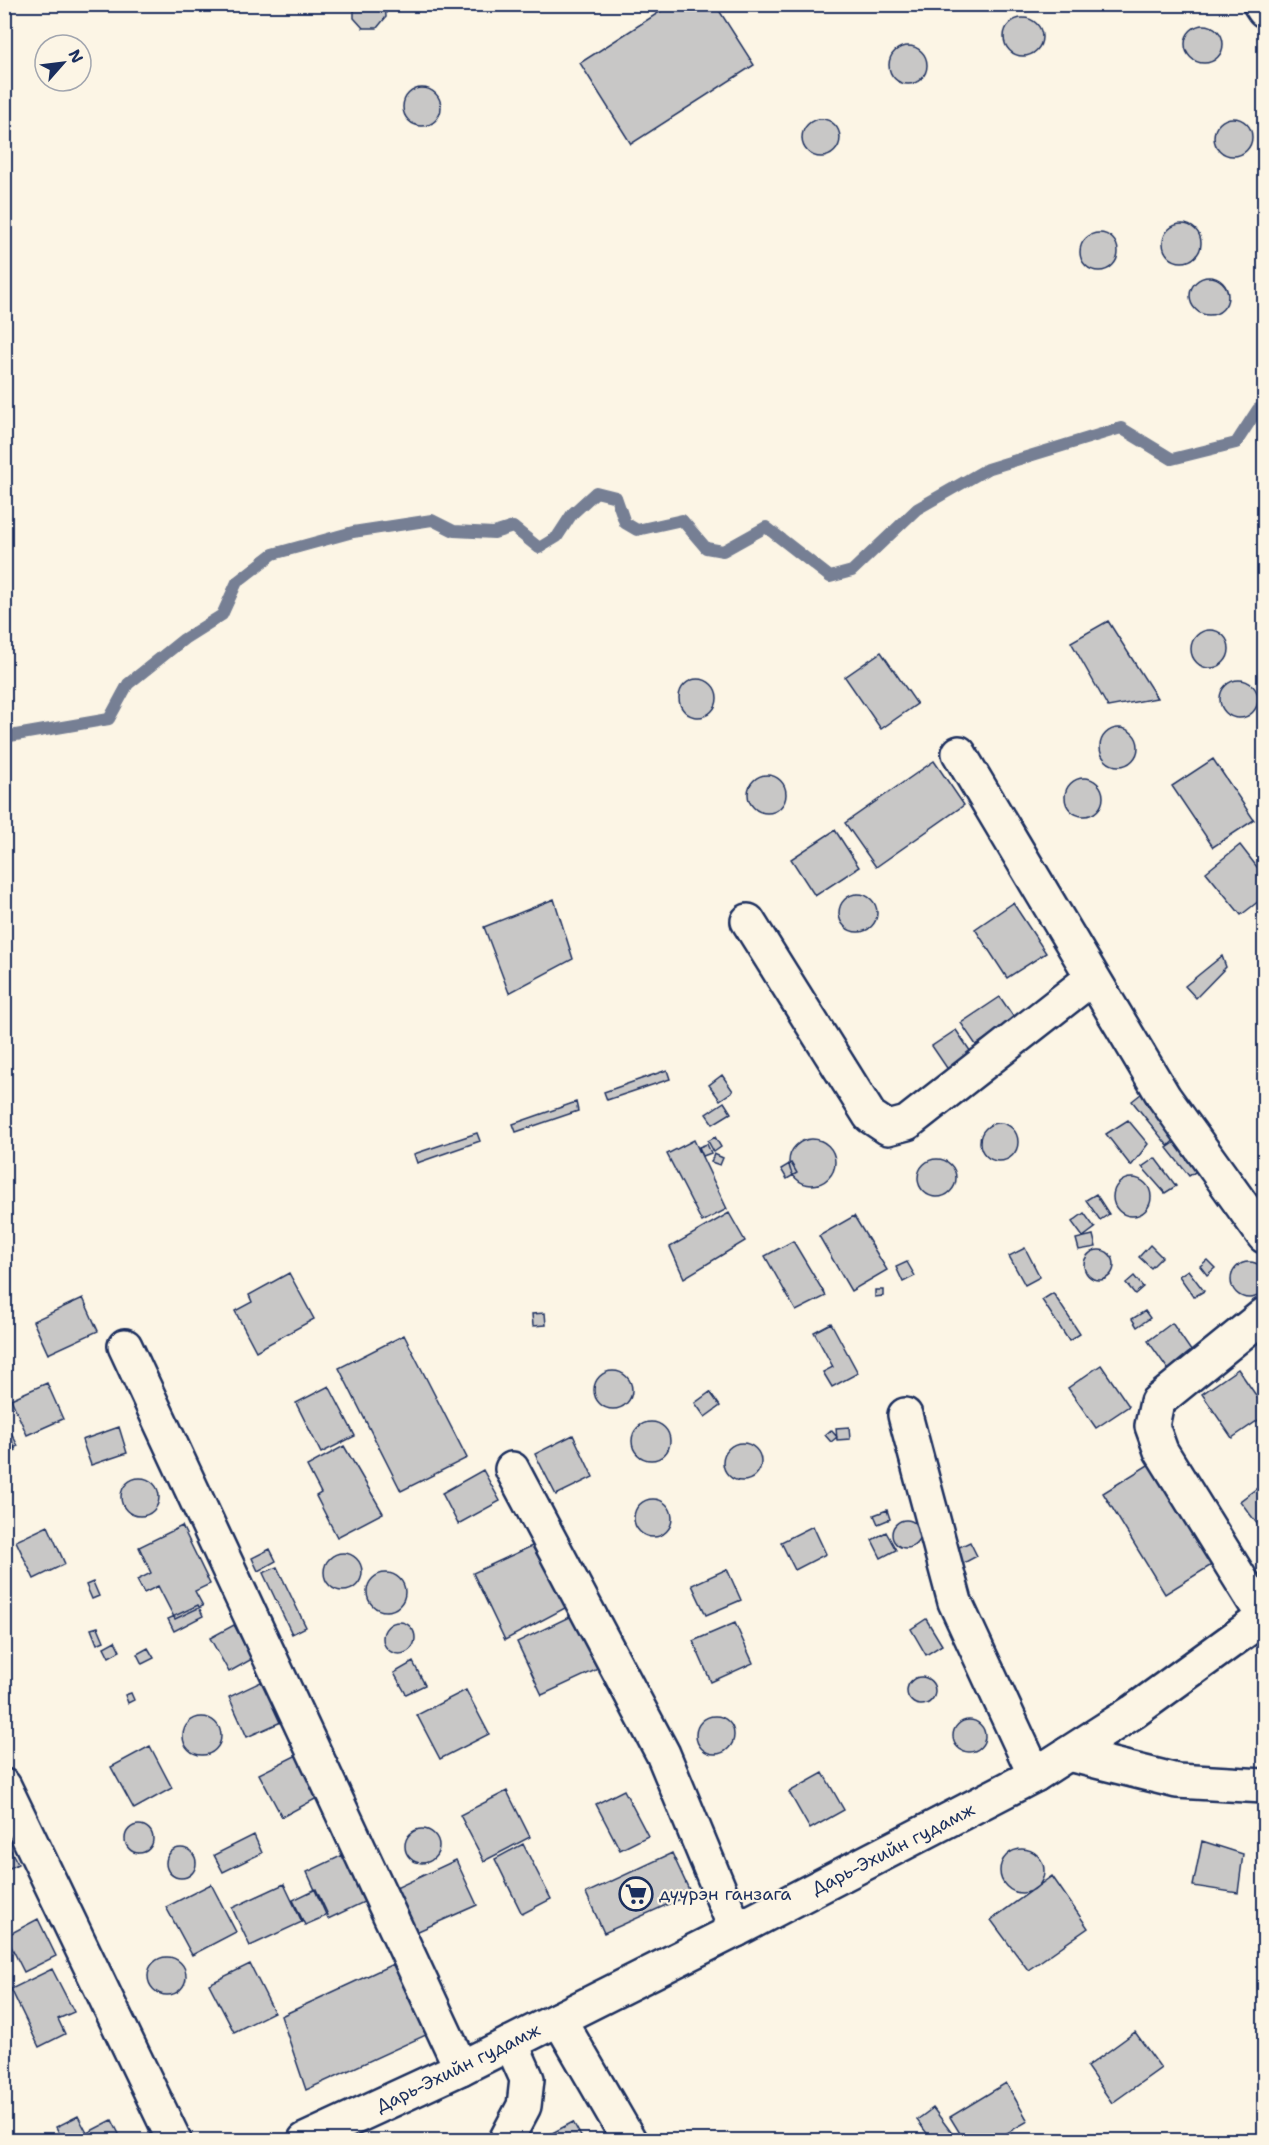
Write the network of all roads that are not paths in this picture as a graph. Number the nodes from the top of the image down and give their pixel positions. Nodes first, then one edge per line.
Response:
1 (1260, 4) edge
2 (1264, 10) edge
3 (959, 753) dead end
4 (748, 921) dead end
5 (1092, 978) junction
6 (1264, 1236) edge
7 (1264, 1315) edge
8 (125, 1346) dead end
9 (905, 1415) dead end
10 (512, 1469) dead end
11 (1264, 1617) edge
12 (1068, 1754) junction
13 (1035, 1775) junction
14 (4, 1786) edge
15 (1264, 1786) edge
16 (736, 1930) junction
17 (559, 2019) junction
18 (511, 2043) junction
19 (461, 2068) junction
20 (174, 2140) edge
21 (305, 2140) edge
22 (507, 2140) edge
23 (629, 2140) edge

1 - 2 street
3 - 5 street
4 - 5 street
5 - 6 street
7 - 11 street
8 - 19 street
9 - 13 street
10 - 16 street
11 - 12 street, Дарь-Эхийн гудамж
12 - 13 street, Дарь-Эхийн гудамж
12 - 15 street
13 - 16 street, Дарь-Эхийн гудамж
14 - 20 street
16 - 17 street, Дарь-Эхийн гудамж
17 - 18 street, Дарь-Эхийн гудамж
17 - 23 street
18 - 19 street, Дарь-Эхийн гудамж
18 - 22 street
19 - 21 street, Дарь-Эхийн гудамж

